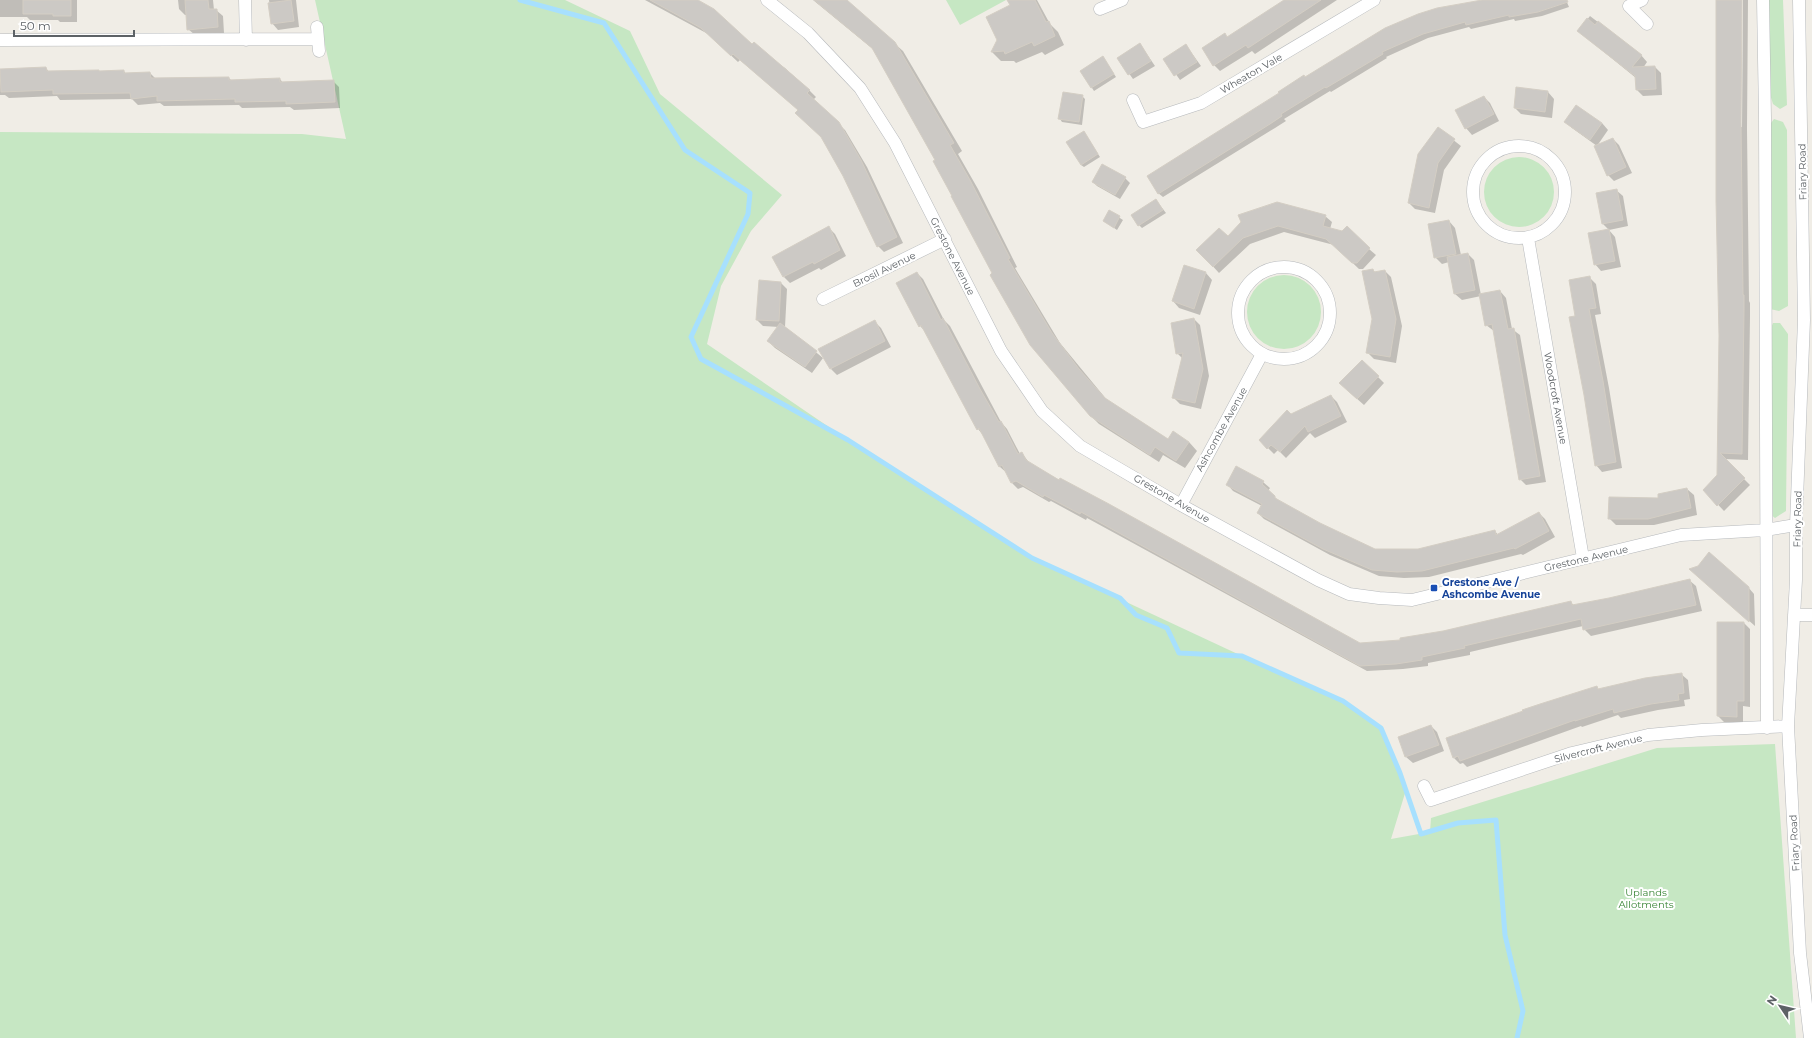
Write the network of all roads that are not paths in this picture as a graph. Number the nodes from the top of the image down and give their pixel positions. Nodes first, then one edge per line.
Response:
1 (245, 0) edge
2 (767, 0) edge
3 (1122, 0) edge
4 (1374, 0) edge
5 (1642, 0) edge
6 (1763, 0) edge
7 (1799, 0) edge
8 (1100, 9) dead end
9 (1647, 24) dead end
10 (317, 27) dead end
11 (0, 40) edge
12 (246, 40) junction
13 (1133, 100) dead end
14 (1528, 238) junction
15 (945, 239) junction
16 (823, 299) dead end
17 (1262, 354) junction
18 (1181, 504) junction
19 (1796, 525) junction
20 (1765, 530) junction
21 (1584, 558) junction
22 (1794, 615) junction
23 (1812, 615) edge
24 (1788, 726) junction
25 (1767, 728) junction
26 (1424, 786) dead end
27 (1810, 1038) edge

1 - 12 street
2 - 15 street, Grestone Avenue
3 - 8 street
4 - 13 street, Wheaton Vale
5 - 9 street
6 - 20 street
7 - 19 street, Friary Road
10 - 12 street
11 - 12 street
14 - 14 street
14 - 21 street, Woodcroft Avenue
15 - 16 street, Brosil Avenue
15 - 18 street, Grestone Avenue
17 - 17 street
17 - 18 street, Ashcombe Avenue
18 - 21 street, Grestone Avenue
19 - 20 street, Grestone Avenue
19 - 22 street, Friary Road
20 - 21 street, Grestone Avenue
20 - 25 street
22 - 23 street
22 - 24 street, Friary Road
24 - 25 street, Silvercroft Avenue
24 - 27 street, Friary Road
25 - 26 street, Silvercroft Avenue

